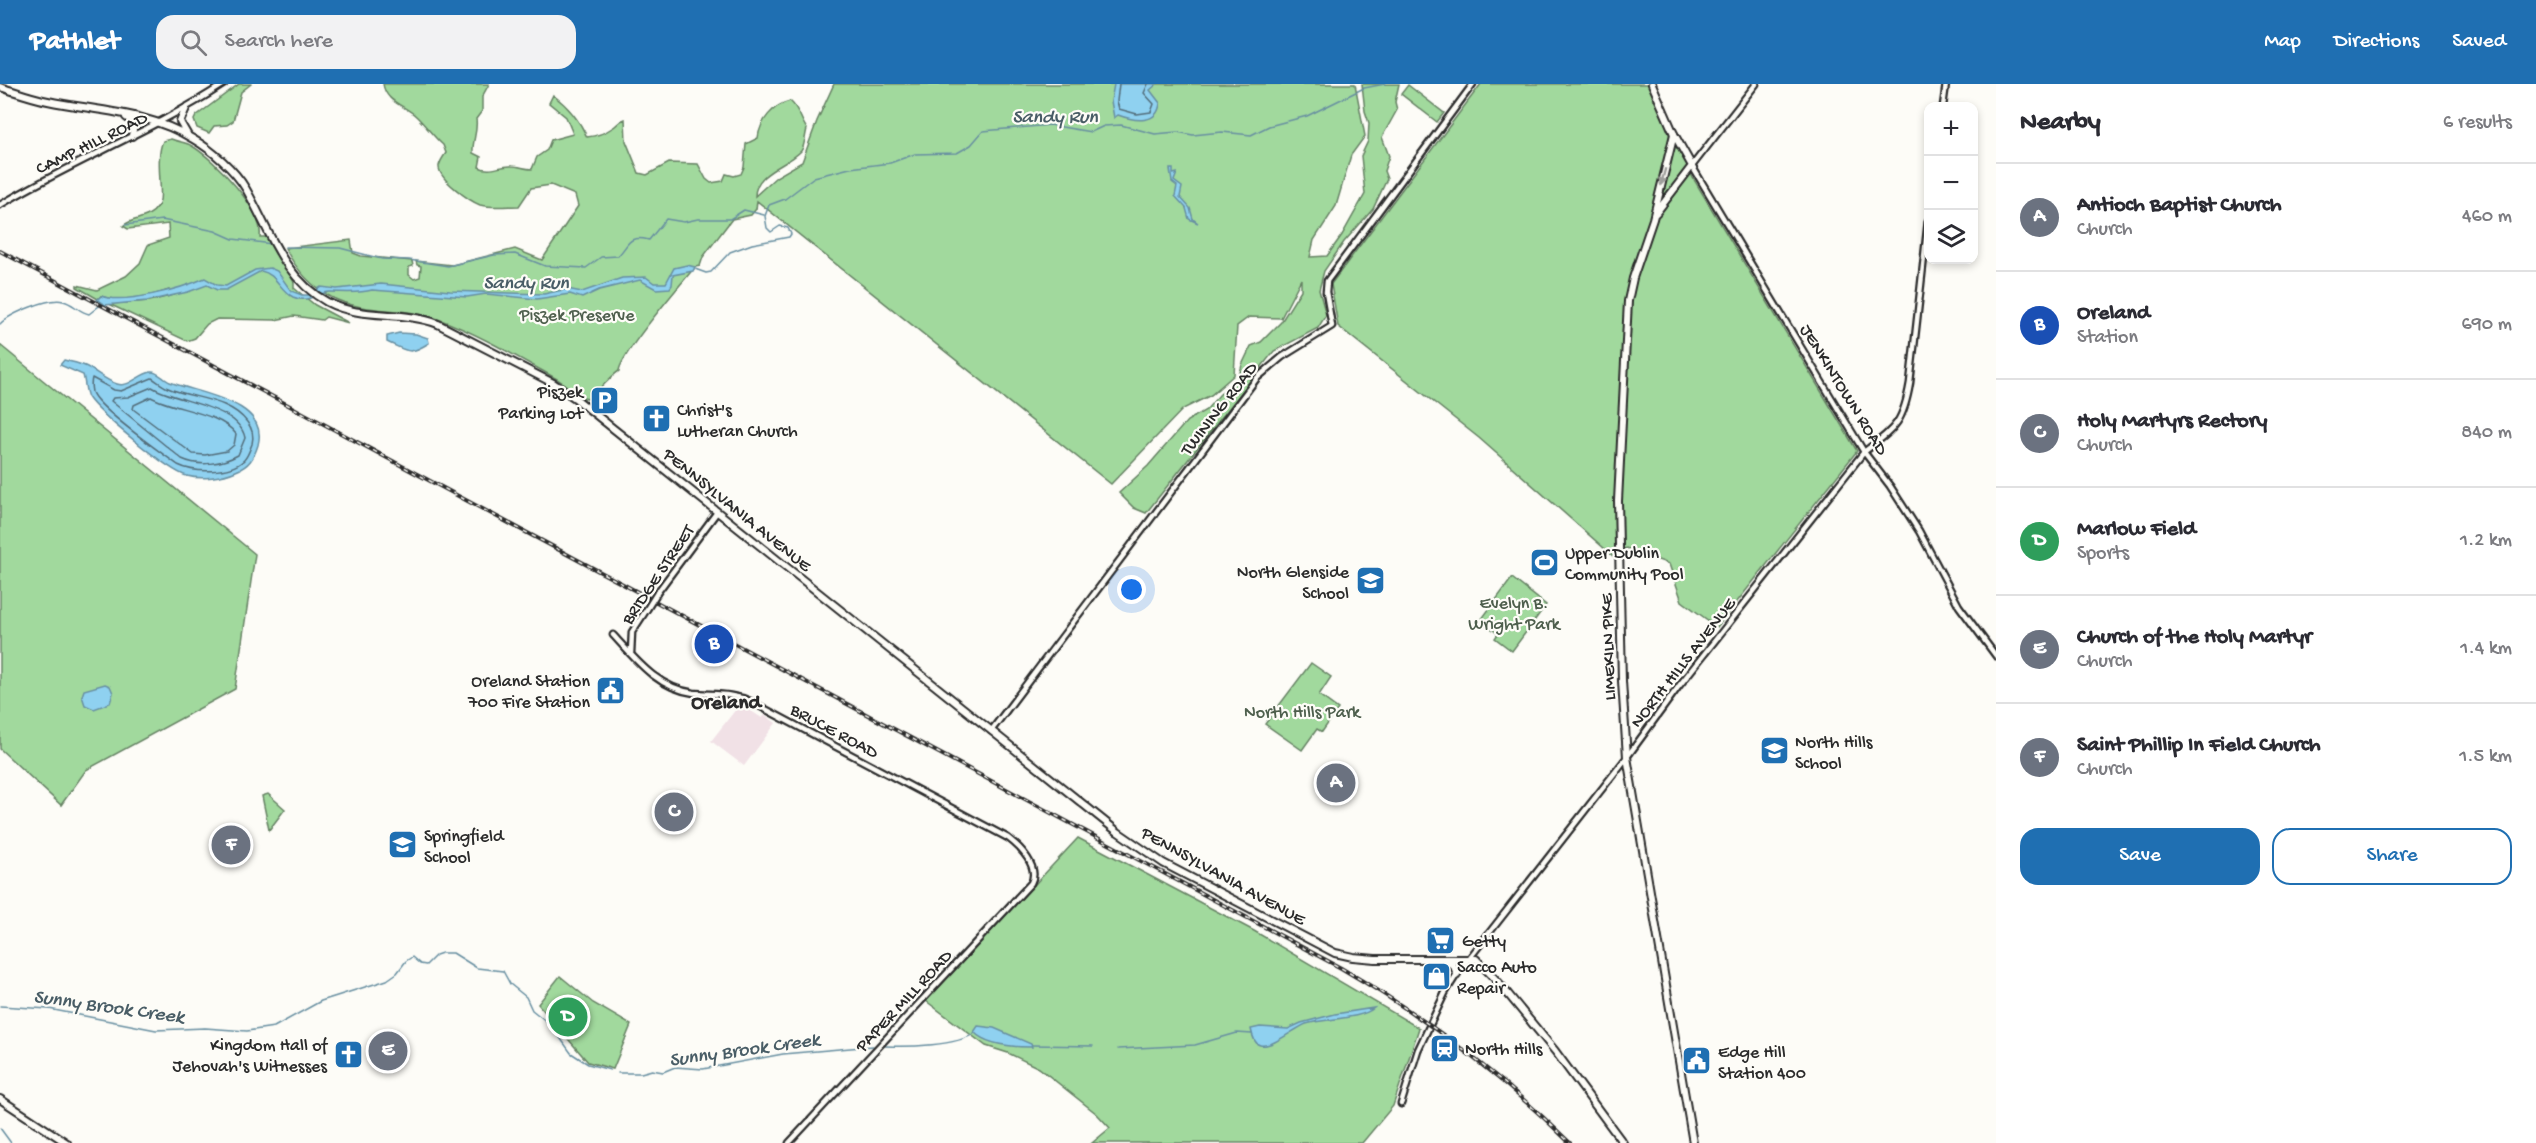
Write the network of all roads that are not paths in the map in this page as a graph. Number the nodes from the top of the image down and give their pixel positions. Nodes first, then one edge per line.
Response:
1 (224, 84) edge
2 (1473, 84) edge
3 (1652, 84) edge
4 (1756, 84) edge
5 (1946, 84) edge
6 (0, 87) edge
7 (1944, 102) edge
8 (186, 108) junction
9 (120, 114) junction
10 (158, 123) junction
11 (1674, 134) junction
12 (132, 136) junction
13 (190, 137) junction
14 (1692, 166) junction
15 (0, 205) edge
16 (1653, 219) junction
17 (1924, 260) edge
18 (1864, 452) junction
19 (717, 512) junction
20 (612, 635) dead end
21 (631, 656) junction
22 (1996, 656) edge
23 (991, 731) junction
24 (1627, 757) junction
25 (1034, 874) joint
26 (1470, 958) junction
27 (1427, 959) junction
28 (1457, 974) junction
29 (0, 1100) edge
30 (1401, 1104) dead end
31 (67, 1143) edge
32 (789, 1143) edge
33 (1623, 1143) edge
34 (1693, 1143) edge

1 - 8 street, CAMP HILL ROAD
2 - 23 street, TWINING ROAD
3 - 11 main road
4 - 14 street
5 - 7 street
6 - 9 main road, PENNSYLVANIA AVENUE
8 - 10 street, CAMP HILL ROAD
8 - 13 main road
9 - 10 main road, PENNSYLVANIA AVENUE
9 - 12 main road
10 - 12 street, CAMP HILL ROAD
10 - 13 main road, PENNSYLVANIA AVENUE
11 - 14 main road, JENKINTOWN ROAD
11 -> 16 main road, LIMEKILN PIKE
12 - 15 street, CAMP HILL ROAD
13 - 19 main road, PENNSYLVANIA AVENUE
14 - 16 main road
14 - 18 street, JENKINTOWN ROAD
16 - 24 main road, LIMEKILN PIKE
17 - 18 street, NORTH HILLS AVENUE
18 - 22 street, JENKINTOWN ROAD
18 - 24 street, NORTH HILLS AVENUE
19 - 21 street, BRIDGE STREET, bridge
19 - 23 main road, PENNSYLVANIA AVENUE
20 - 21 street, BRUCE ROAD
21 - 25 street, BRUCE ROAD
23 - 27 main road, PENNSYLVANIA AVENUE
24 - 26 street, NORTH HILLS AVENUE
24 - 34 main road, LIMEKILN PIKE
25 - 32 street, PAPER MILL ROAD
26 - 27 main road, PENNSYLVANIA AVENUE
26 - 28 street, NORTH HILLS AVENUE
26 - 33 main road
27 - 28 main road
28 - 30 street, NORTH HILLS AVENUE
29 - 31 main road

